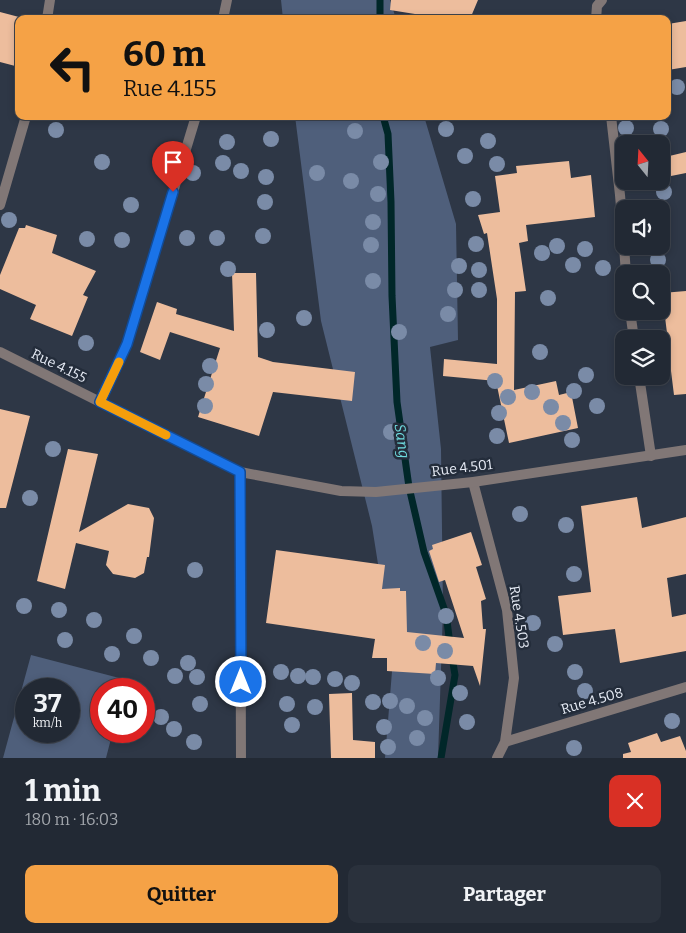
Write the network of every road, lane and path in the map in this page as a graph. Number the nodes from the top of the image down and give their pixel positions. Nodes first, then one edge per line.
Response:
1 (50, 0) edge
2 (227, 0) edge
3 (602, 0) edge
4 (48, 15) edge
5 (224, 15) edge
6 (596, 15) edge
7 (25, 120) edge
8 (195, 120) edge
9 (611, 120) edge
10 (620, 200) edge
11 (0, 205) edge
12 (0, 352) edge
13 (640, 385) edge
14 (100, 402) junction
15 (686, 450) edge
16 (651, 456) junction
17 (240, 472) junction
18 (473, 482) junction
19 (686, 687) edge
20 (505, 742) junction
21 (241, 758) edge
22 (497, 758) edge

1 - 4 street
2 - 5 street
3 - 6 street
7 - 11 street
8 - 14 street
9 - 10 street
12 - 14 street, Rue 4.155
13 - 16 street
14 - 17 street, Rue 4.155
15 - 16 street, Rue 4.501
16 - 18 street, Rue 4.501
17 - 18 street, Rue 4.501
17 - 21 street
18 - 20 street, Rue 4.503
19 - 20 street, Rue 4.508
20 - 22 street, Rue 4.503

